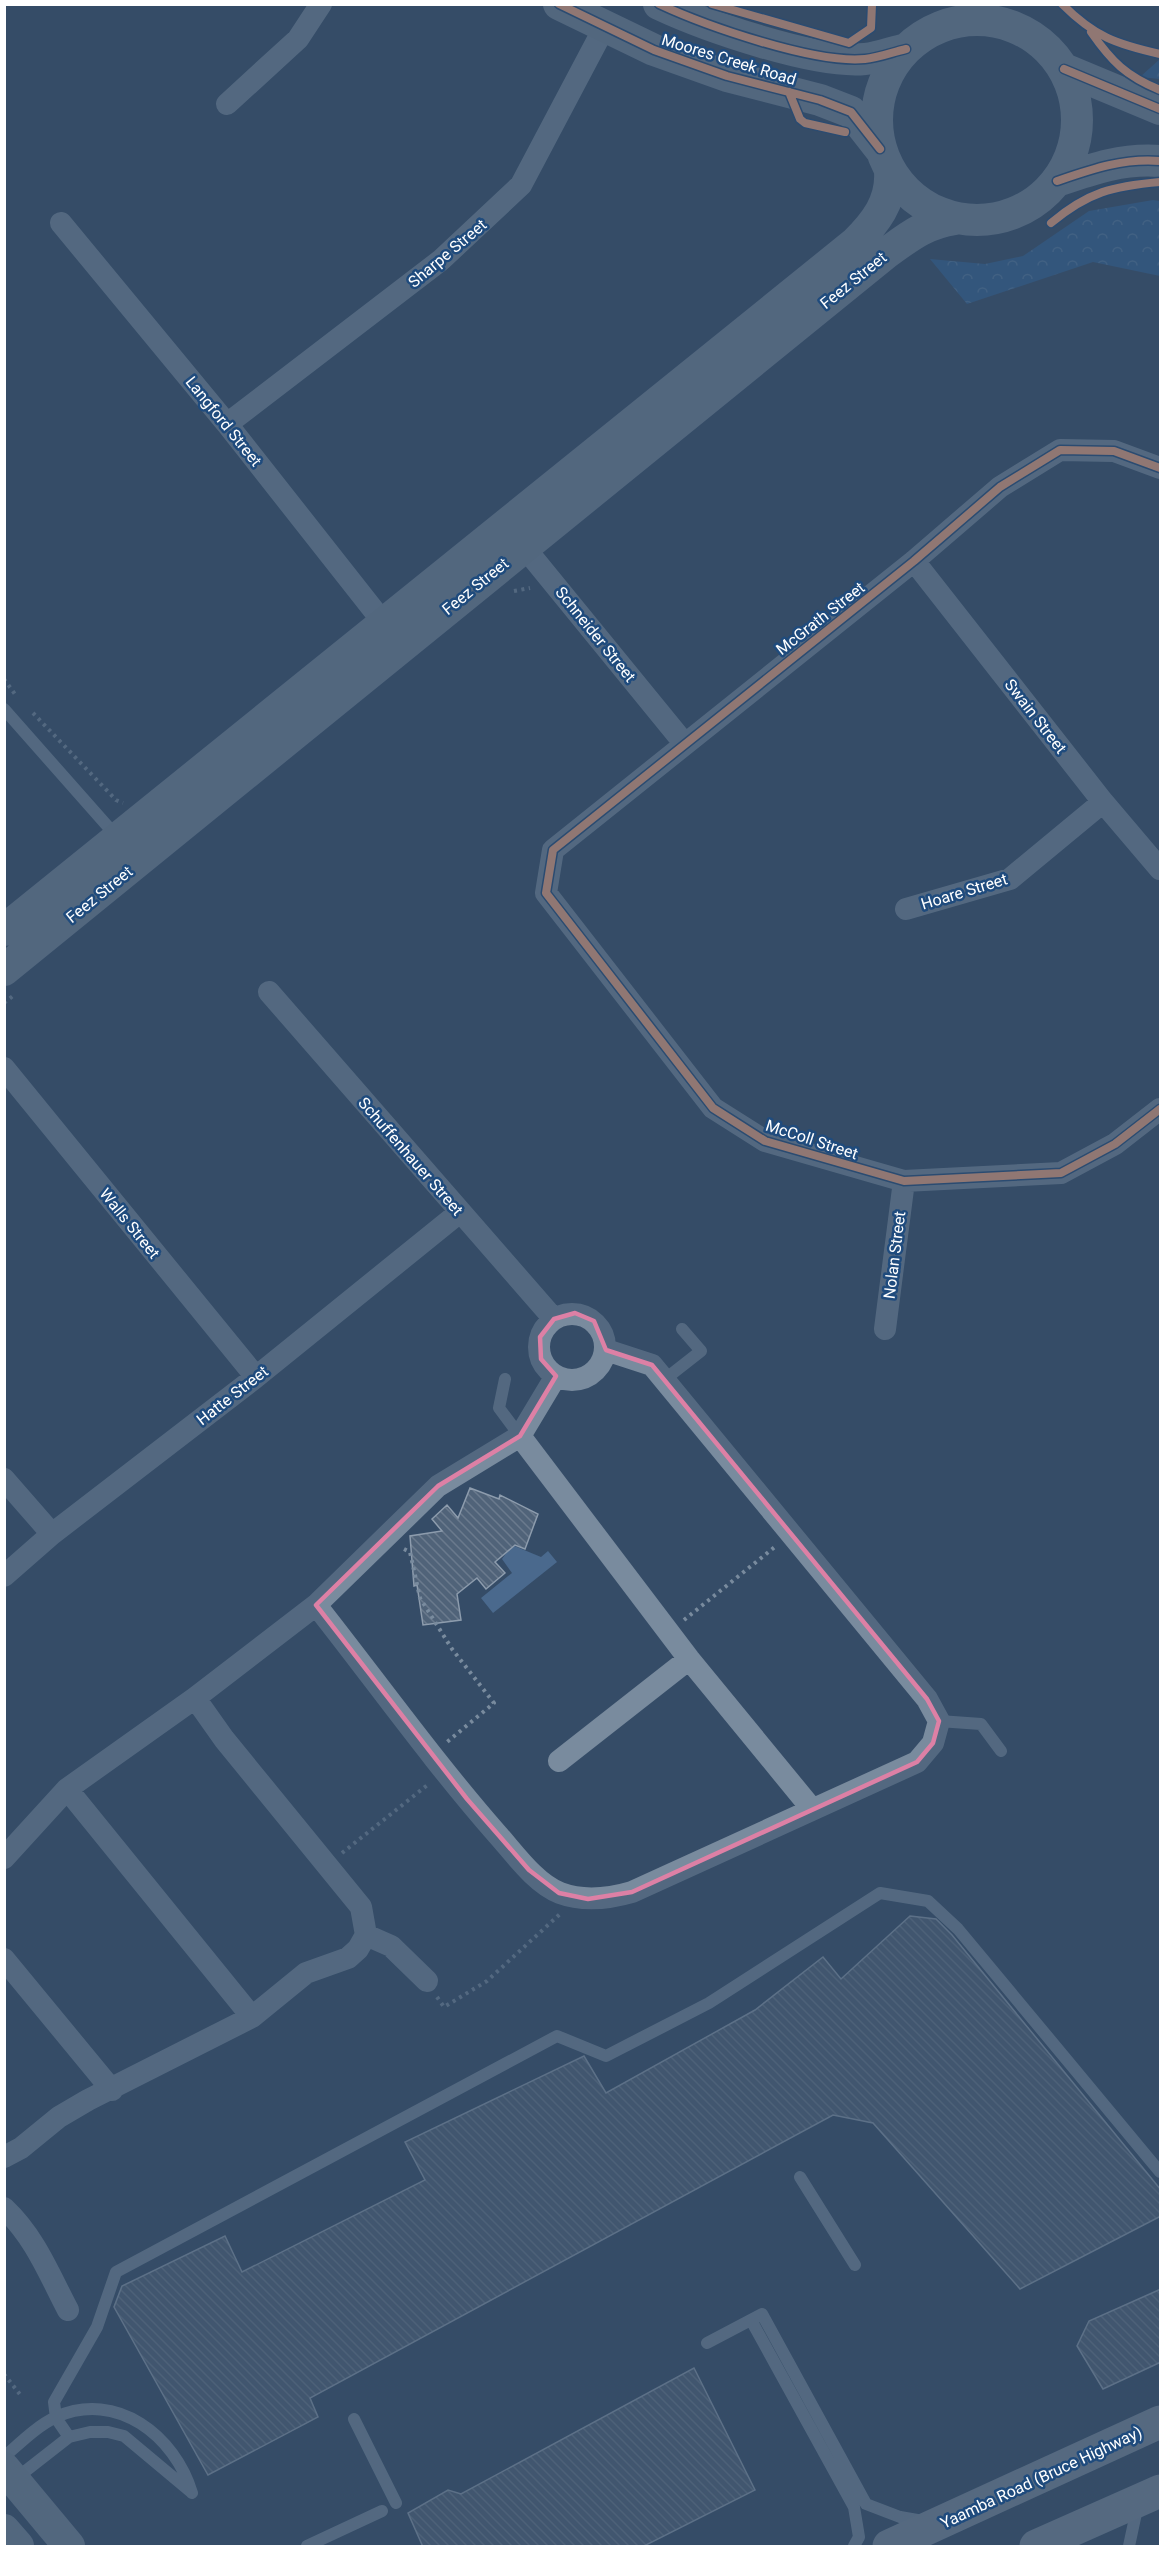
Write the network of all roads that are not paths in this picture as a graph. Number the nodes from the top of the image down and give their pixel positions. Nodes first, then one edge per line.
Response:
1 (321, 4) edge
2 (559, 4) edge
3 (660, 4) edge
4 (1011, 4) edge
5 (604, 28) junction
6 (925, 28) edge
7 (1026, 32) junction
8 (1064, 69) junction
9 (227, 104) dead end
10 (1161, 109) edge
11 (885, 160) junction
12 (1161, 161) edge
13 (1057, 181) junction
14 (955, 219) junction
15 (62, 223) dead end
16 (227, 424) junction
17 (1161, 468) edge
18 (515, 536) junction
19 (914, 561) junction
20 (382, 622) junction
21 (4, 709) edge
22 (684, 743) junction
23 (1103, 802) junction
24 (128, 851) junction
25 (1161, 869) edge
26 (546, 893) joint
27 (906, 909) dead end
28 (4, 930) edge
29 (4, 970) edge
30 (269, 992) dead end
31 (4, 1068) edge
32 (1161, 1109) edge
33 (904, 1181) junction
34 (460, 1212) junction
35 (554, 1319) junction
36 (682, 1329) dead end
37 (885, 1329) dead end
38 (606, 1350) junction
39 (556, 1376) junction
40 (256, 1377) junction
41 (505, 1379) dead end
42 (664, 1380) junction
43 (520, 1436) junction
44 (4, 1479) edge
45 (52, 1534) junction
46 (4, 1576) edge
47 (315, 1605) junction
48 (689, 1659) junction
49 (195, 1698) junction
50 (939, 1721) junction
51 (1001, 1751) dead end
52 (560, 1761) dead end
53 (67, 1789) junction
54 (812, 1809) junction
55 (4, 1858) edge
56 (366, 1935) junction
57 (4, 1959) edge
58 (427, 1981) road end
59 (252, 2017) junction
60 (112, 2090) junction
61 (4, 2157) edge
62 (1161, 2172) edge
63 (800, 2177) dead end
64 (4, 2208) edge
65 (855, 2265) dead end
66 (68, 2310) dead end
67 (756, 2317) junction
68 (707, 2343) dead end
69 (56, 2418) junction
70 (354, 2419) dead end
71 (1146, 2422) edge
72 (69, 2437) junction
73 (7, 2472) edge
74 (1150, 2495) edge
75 (396, 2503) dead end
76 (382, 2511) dead end
77 (940, 2523) junction
78 (4, 2530) edge
79 (18, 2547) edge
80 (69, 2547) edge
81 (307, 2547) edge
82 (854, 2547) edge
83 (889, 2547) edge
84 (1036, 2547) edge
85 (1129, 2547) edge

1 - 9 street
2 - 5 main road, Moores Creek Road
3 - 6 main road, Moores Creek Road
4 - 7 main road
5 - 11 main road, Moores Creek Road
5 - 16 street, Sharpe Street
6 - 7 main road
6 - 11 main road
7 - 8 main road
8 - 10 main road
8 - 13 main road
11 - 14 main road
11 - 18 main road, Feez Street
12 - 13 main road
13 - 14 main road
14 - 18 main road, Feez Street
15 - 16 street, Langford Street
16 - 20 street, Langford Street
17 - 19 street, McGrath Street
18 - 20 main road, Feez Street
18 - 22 street, Schneider Street
18 - 24 main road, Feez Street
19 - 22 street, McGrath Street
19 - 23 street, Swain Street
20 - 24 main road, Feez Street
21 - 24 lane
22 - 26 street, McGrath Street
23 - 25 street, Swain Street
23 - 27 street, Hoare Street
24 - 28 main road, Feez Street
24 - 29 main road, Feez Street
26 - 33 street, McColl Street
30 - 34 street, Schuffenhauer Street
31 - 40 street, Walls Street
32 - 33 street, McColl Street
33 - 37 street, Nolan Street
34 - 35 street, Schuffenhauer Street
34 - 40 street, Hatte Street
35 - 38 street
35 - 39 street
36 - 42 lane
38 - 39 street
38 - 42 street
39 - 43 street
40 - 45 street, Hatte Street
41 - 43 lane
42 - 50 street
43 - 47 street
43 - 48 street
44 - 45 street
45 - 46 street, Hatte Street
47 - 49 street
47 - 54 street
48 - 52 street
48 - 54 street
49 - 53 street
49 - 56 street
50 - 51 lane
50 - 54 street
53 - 55 street
53 - 59 street
56 - 58 street
56 - 59 street
57 - 60 street
59 - 60 street
60 - 61 street
62 - 69 lane
63 - 65 lane
64 - 66 street
67 - 68 lane
67 - 77 lane
67 - 82 lane
69 - 72 lane
69 - 72 lane
69 - 73 lane
70 - 75 lane
71 - 77 highway, Yaamba Road (Bruce Highway)
72 - 73 lane
73 - 80 main road
74 - 84 highway
74 - 85 lane
76 - 81 lane
77 - 83 highway, Yaamba Road (Bruce Highway)
78 - 79 main road

